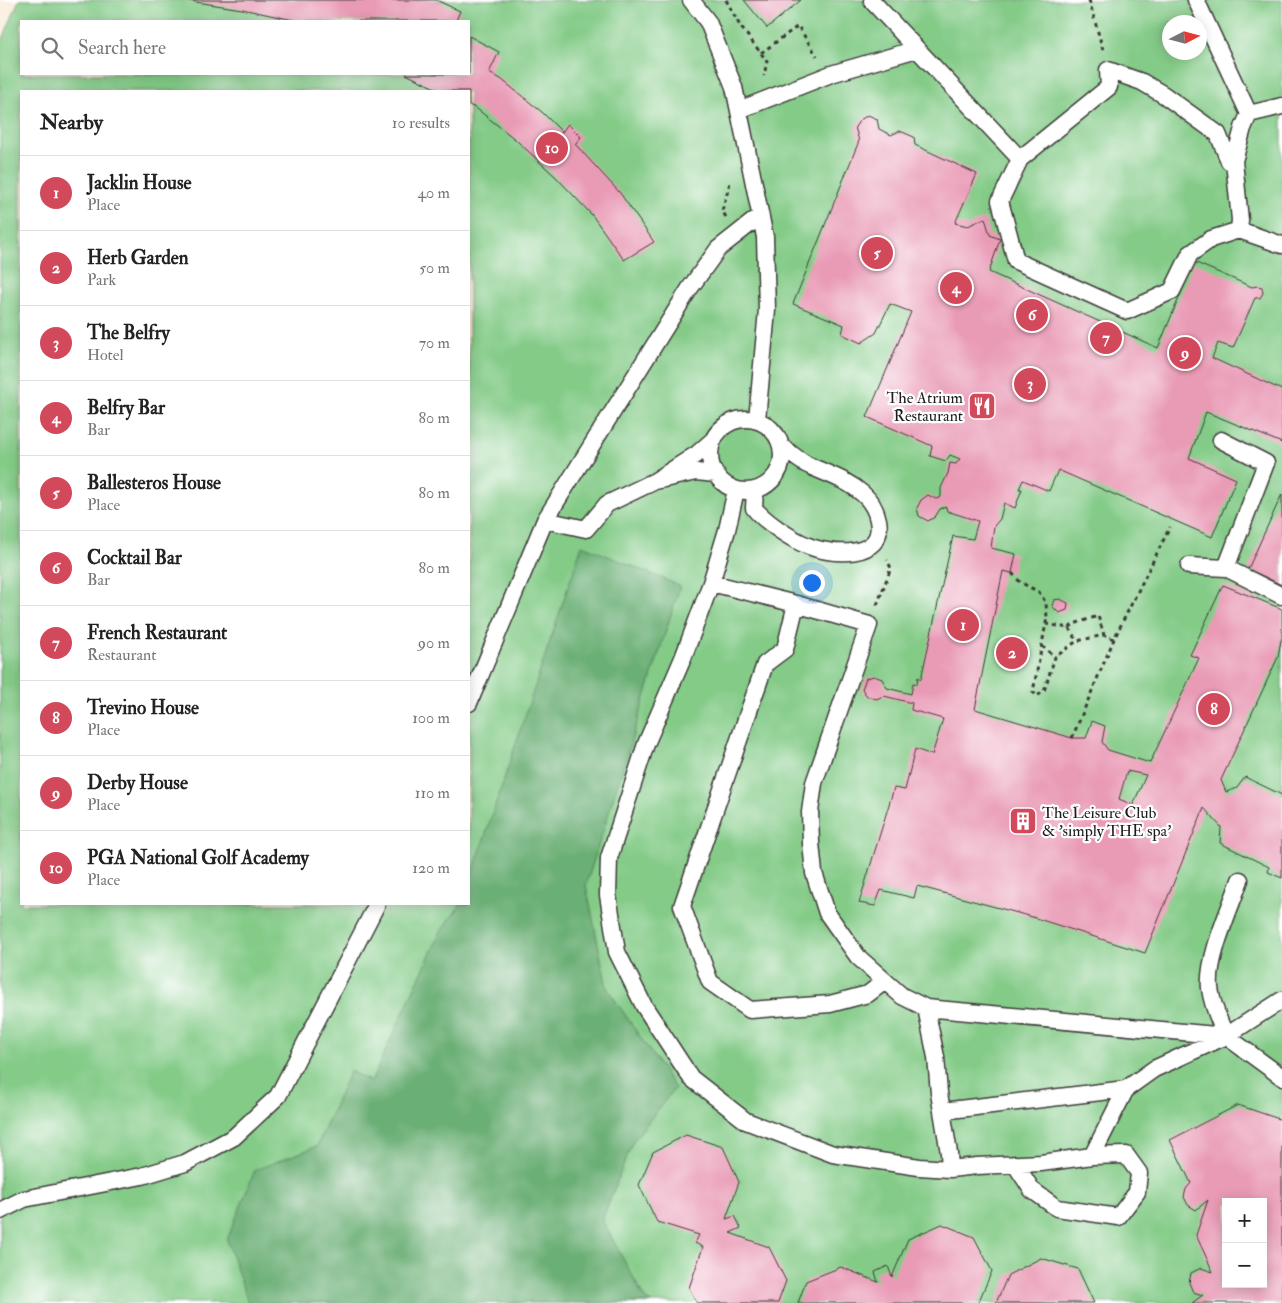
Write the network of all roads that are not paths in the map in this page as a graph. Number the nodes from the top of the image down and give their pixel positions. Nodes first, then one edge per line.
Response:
1 (691, 0) edge
2 (1196, 0) edge
3 (872, 1) dead end
4 (917, 49) junction
5 (1282, 106) edge
6 (740, 110) junction
7 (1249, 114) junction
8 (1218, 134) junction
9 (1002, 138) junction
10 (1037, 144) junction
11 (1020, 159) junction
12 (1234, 161) junction
13 (760, 216) junction
14 (1239, 230) junction
15 (1282, 245) edge
16 (757, 420) junction
17 (714, 439) junction
18 (1221, 440) dead end
19 (782, 447) junction
20 (716, 474) junction
21 (655, 481) junction
22 (736, 490) junction
23 (755, 490) junction
24 (545, 520) junction
25 (1189, 566) dead end
26 (1226, 568) junction
27 (711, 583) junction
28 (1282, 596) edge
29 (796, 604) junction
30 (470, 701) edge
31 (1240, 880) dead end
32 (376, 905) edge
33 (885, 981) junction
34 (1282, 1000) edge
35 (926, 1008) junction
36 (1226, 1036) junction
37 (1282, 1077) edge
38 (1126, 1089) junction
39 (942, 1111) junction
40 (1092, 1156) junction
41 (1015, 1164) junction
42 (950, 1169) junction
43 (0, 1211) edge

1 - 6 lane
2 - 7 lane
3 - 4 lane
4 - 6 lane
4 - 9 lane
5 - 7 lane
6 - 13 lane
7 - 8 lane
7 - 12 lane
8 - 10 lane
8 - 12 lane
9 - 10 lane
9 - 11 lane
10 - 11 lane
11 - 14 lane
12 - 14 lane
13 - 16 lane
13 - 24 lane
14 - 15 lane
16 - 17 lane
16 - 19 lane
17 - 20 lane
17 - 21 lane
18 - 26 lane
19 - 23 lane
19 - 23 lane
20 - 21 lane
20 - 22 lane
21 - 24 lane
22 - 23 lane
22 - 27 lane
24 - 30 lane
25 - 26 lane
26 - 28 lane
27 - 29 lane
27 - 42 lane
29 - 33 lane
29 - 33 lane
31 - 36 lane
32 - 43 lane
33 - 35 lane
34 - 36 lane
35 - 36 lane
35 - 39 lane
36 - 37 lane
36 - 38 lane
38 - 39 lane
38 - 40 lane
39 - 42 lane
40 - 41 lane
40 - 41 lane
41 - 42 lane

